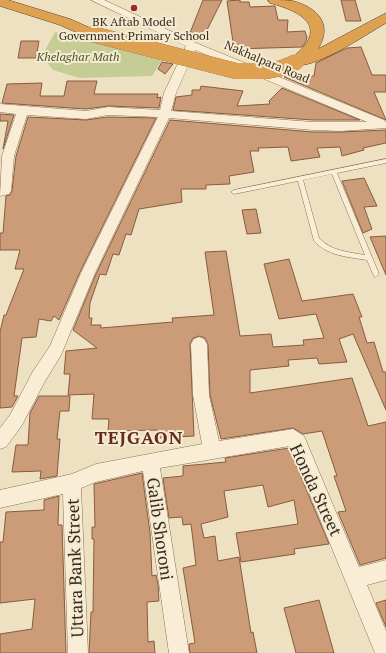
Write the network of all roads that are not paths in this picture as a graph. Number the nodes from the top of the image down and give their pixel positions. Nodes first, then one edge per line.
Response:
1 (96, 0) edge
2 (275, 0) edge
3 (0, 2) edge
4 (0, 15) edge
5 (386, 16) edge
6 (92, 34) junction
7 (192, 45) junction
8 (296, 62) junction
9 (0, 108) edge
10 (23, 111) junction
11 (165, 114) junction
12 (385, 125) edge
13 (386, 161) edge
14 (334, 172) junction
15 (300, 178) junction
16 (0, 191) edge
17 (234, 192) dead end
18 (369, 258) junction
19 (376, 274) dead end
20 (199, 344) dead end
21 (0, 441) edge
22 (212, 450) junction
23 (150, 461) junction
24 (72, 484) junction
25 (0, 499) edge
26 (386, 570) edge
27 (355, 578) junction
28 (78, 653) edge
29 (179, 653) edge
30 (385, 653) edge

1 - 7 street, Nakhalpara Road
2 - 8 highway
3 - 6 highway
4 - 6 highway
5 - 8 highway
6 - 8 highway, bridge
7 - 11 street
7 - 12 street, Nakhalpara Road
9 - 10 street
10 - 11 street
10 - 16 street
11 - 12 street
11 - 21 street
13 - 14 lane
14 - 15 lane
14 - 18 lane
15 - 17 lane
15 - 18 lane
18 - 19 lane
20 - 22 street
22 - 23 street, Honda Street
22 - 27 street, Honda Street
23 - 24 street, Galib Shoroni
23 - 29 street, Galib Shoroni
24 - 25 street, Uttara Bank Street
24 - 28 street, Uttara Bank Street
26 - 27 street
27 - 30 street, Honda Street

